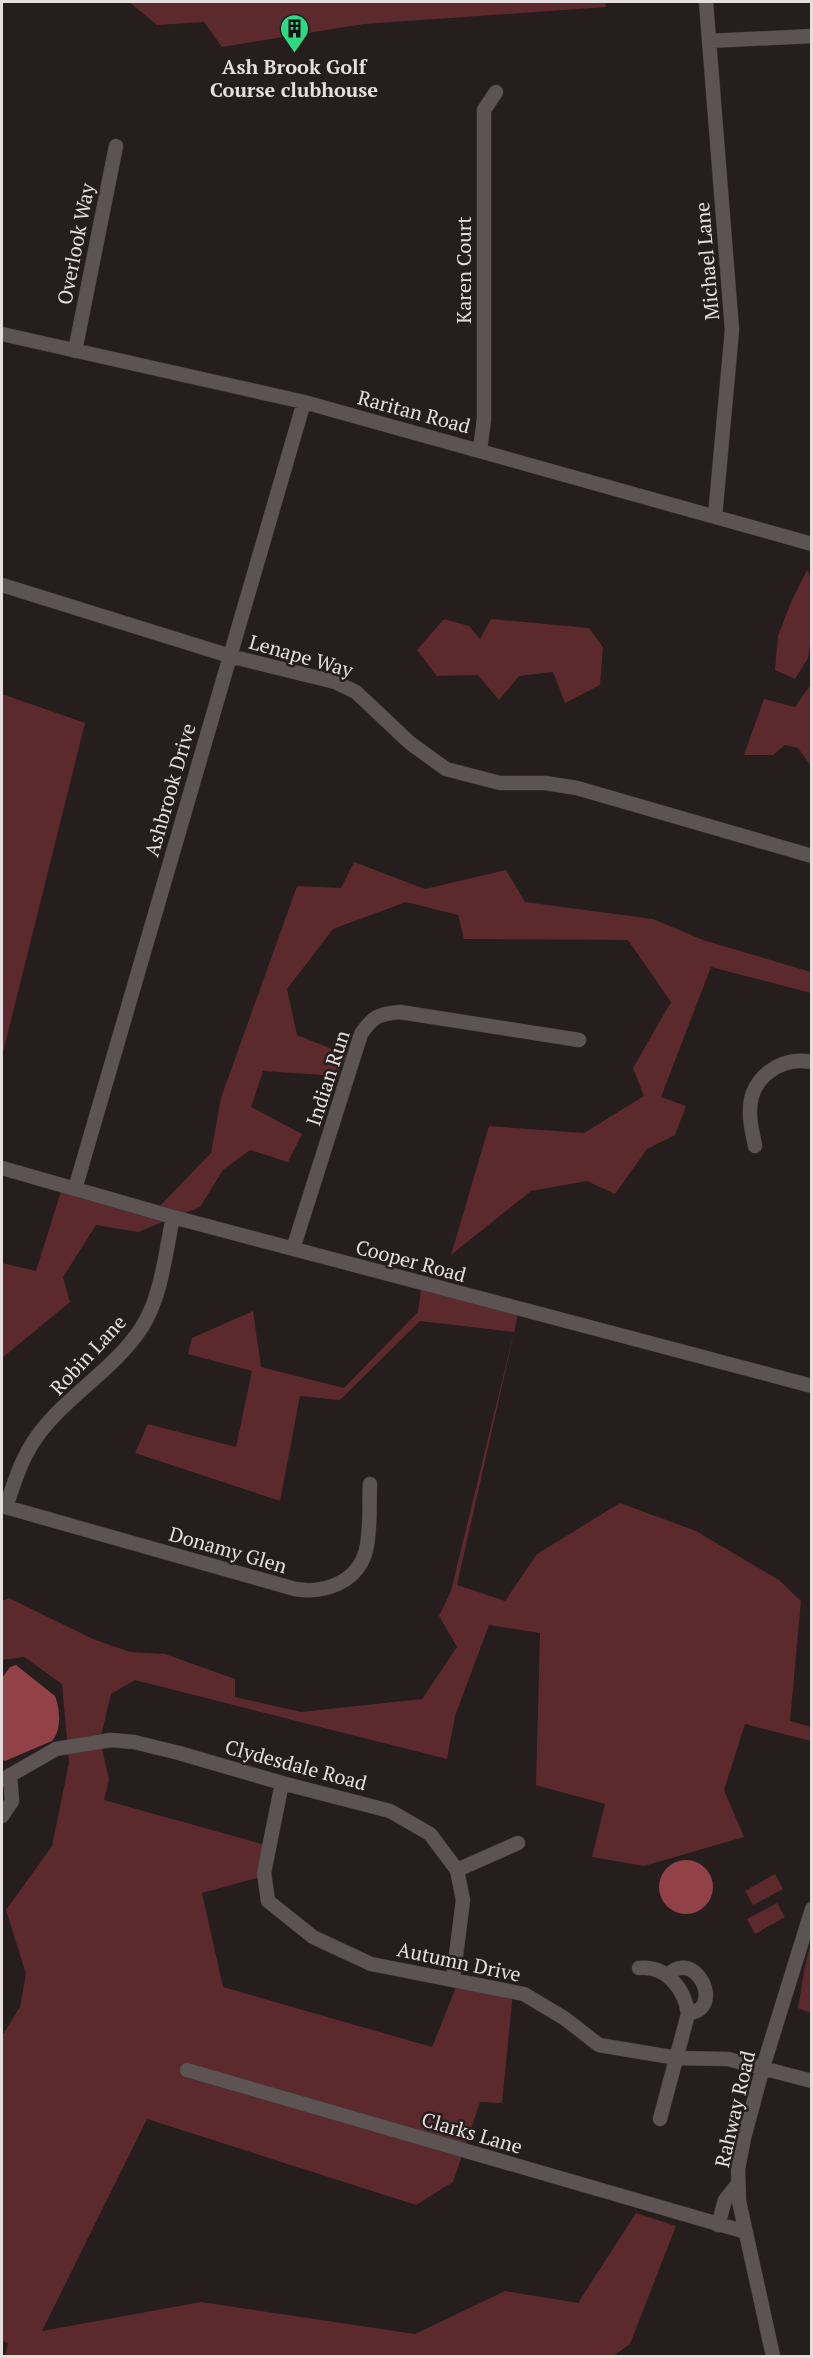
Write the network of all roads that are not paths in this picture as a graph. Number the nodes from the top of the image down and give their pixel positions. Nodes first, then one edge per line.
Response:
1 (706, 2) edge
2 (812, 36) edge
3 (709, 41) junction
4 (496, 92) dead end
5 (116, 146) dead end
6 (2, 334) edge
7 (75, 351) junction
8 (304, 402) junction
9 (480, 450) junction
10 (715, 518) junction
11 (812, 544) edge
12 (2, 585) edge
13 (230, 656) junction
14 (812, 856) edge
15 (579, 1040) dead end
16 (812, 1062) edge
17 (755, 1146) dead end
18 (2, 1168) edge
19 (75, 1189) junction
20 (173, 1217) junction
21 (293, 1250) junction
22 (812, 1386) edge
23 (370, 1484) dead end
24 (4, 1507) edge
25 (4, 1778) edge
26 (282, 1783) junction
27 (2, 1816) edge
28 (518, 1844) dead end
29 (457, 1870) junction
30 (812, 1909) edge
31 (639, 1968) dead end
32 (667, 1976) junction
33 (453, 1979) junction
34 (688, 2014) junction
35 (677, 2058) junction
36 (764, 2067) junction
37 (187, 2070) dead end
38 (812, 2081) edge
39 (660, 2119) dead end
40 (737, 2185) junction
41 (718, 2225) junction
42 (747, 2232) junction
43 (773, 2356) edge

1 - 3 street, Michael Lane
2 - 3 street
3 - 10 street, Michael Lane
4 - 9 street, Karen Court
5 - 7 street, Overlook Way
6 - 7 street, Raritan Road
7 - 8 street, Raritan Road
8 - 9 street, Raritan Road
8 - 13 street, Ashbrook Drive
9 - 10 street, Raritan Road
10 - 11 street, Raritan Road
12 - 13 street, Lenape Way
13 - 14 street, Lenape Way
13 - 19 street, Ashbrook Drive
15 - 21 street, Indian Run
16 - 17 street
18 - 19 street, Cooper Road
19 - 20 street, Cooper Road
20 - 21 street, Cooper Road
20 - 24 street, Robin Lane
21 - 22 street, Cooper Road
23 - 24 street, Donamy Glen
25 - 26 street, Clydesdale Road
25 - 27 street
26 - 29 street, Clydesdale Road
26 - 33 street, Autumn Drive
28 - 29 street
29 - 33 street, Clydesdale Road
30 - 36 street, Rahway Road
31 - 32 street
32 - 34 street
32 - 34 street
33 - 35 street, Autumn Drive
34 - 35 street
35 - 36 street, Autumn Drive
35 - 39 street
36 - 38 street, Autumn Drive
36 - 40 street, Rahway Road
37 - 41 street, Clarks Lane
40 - 41 street
40 - 42 street, Rahway Road
41 - 42 street, Clarks Lane
42 - 43 street, Rahway Road

